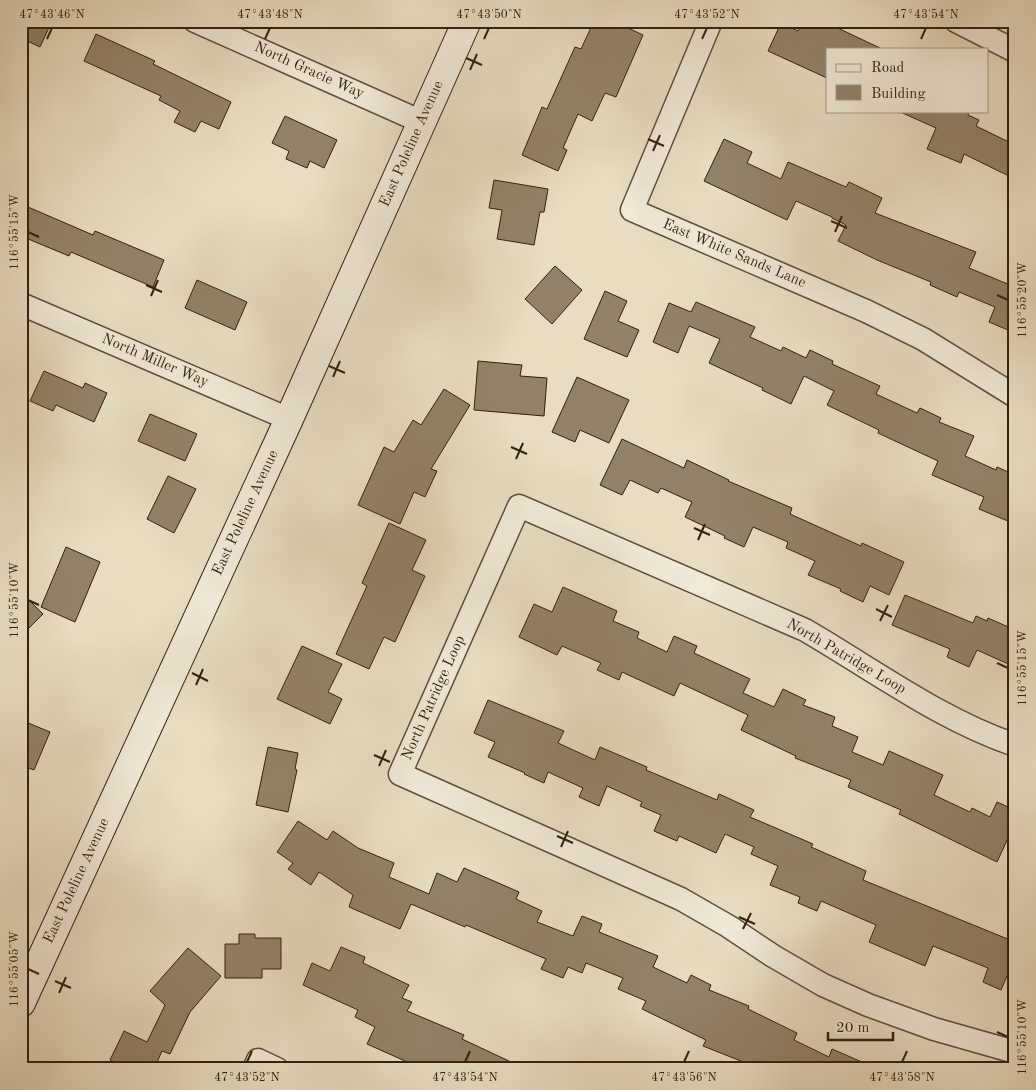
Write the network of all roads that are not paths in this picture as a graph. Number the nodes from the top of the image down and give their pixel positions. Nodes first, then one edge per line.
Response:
1 (195, 21) edge
2 (467, 21) edge
3 (711, 21) edge
4 (956, 21) edge
5 (1015, 51) edge
6 (422, 122) junction
7 (21, 304) edge
8 (1015, 396) edge
9 (289, 419) junction
10 (1015, 745) edge
11 (27, 976) edge
12 (21, 1003) edge
13 (1015, 1052) edge
14 (254, 1069) edge
15 (277, 1069) edge

1 - 6 street, North Gracie Way
2 - 6 main road, East Poleline Avenue
3 - 8 street, East White Sands Lane
4 - 5 street
6 - 9 main road, East Poleline Avenue
7 - 9 street, North Miller Way
9 - 11 main road, East Poleline Avenue
10 - 13 street, North Patridge Loop
11 - 12 main road, East Poleline Avenue
14 - 15 street

